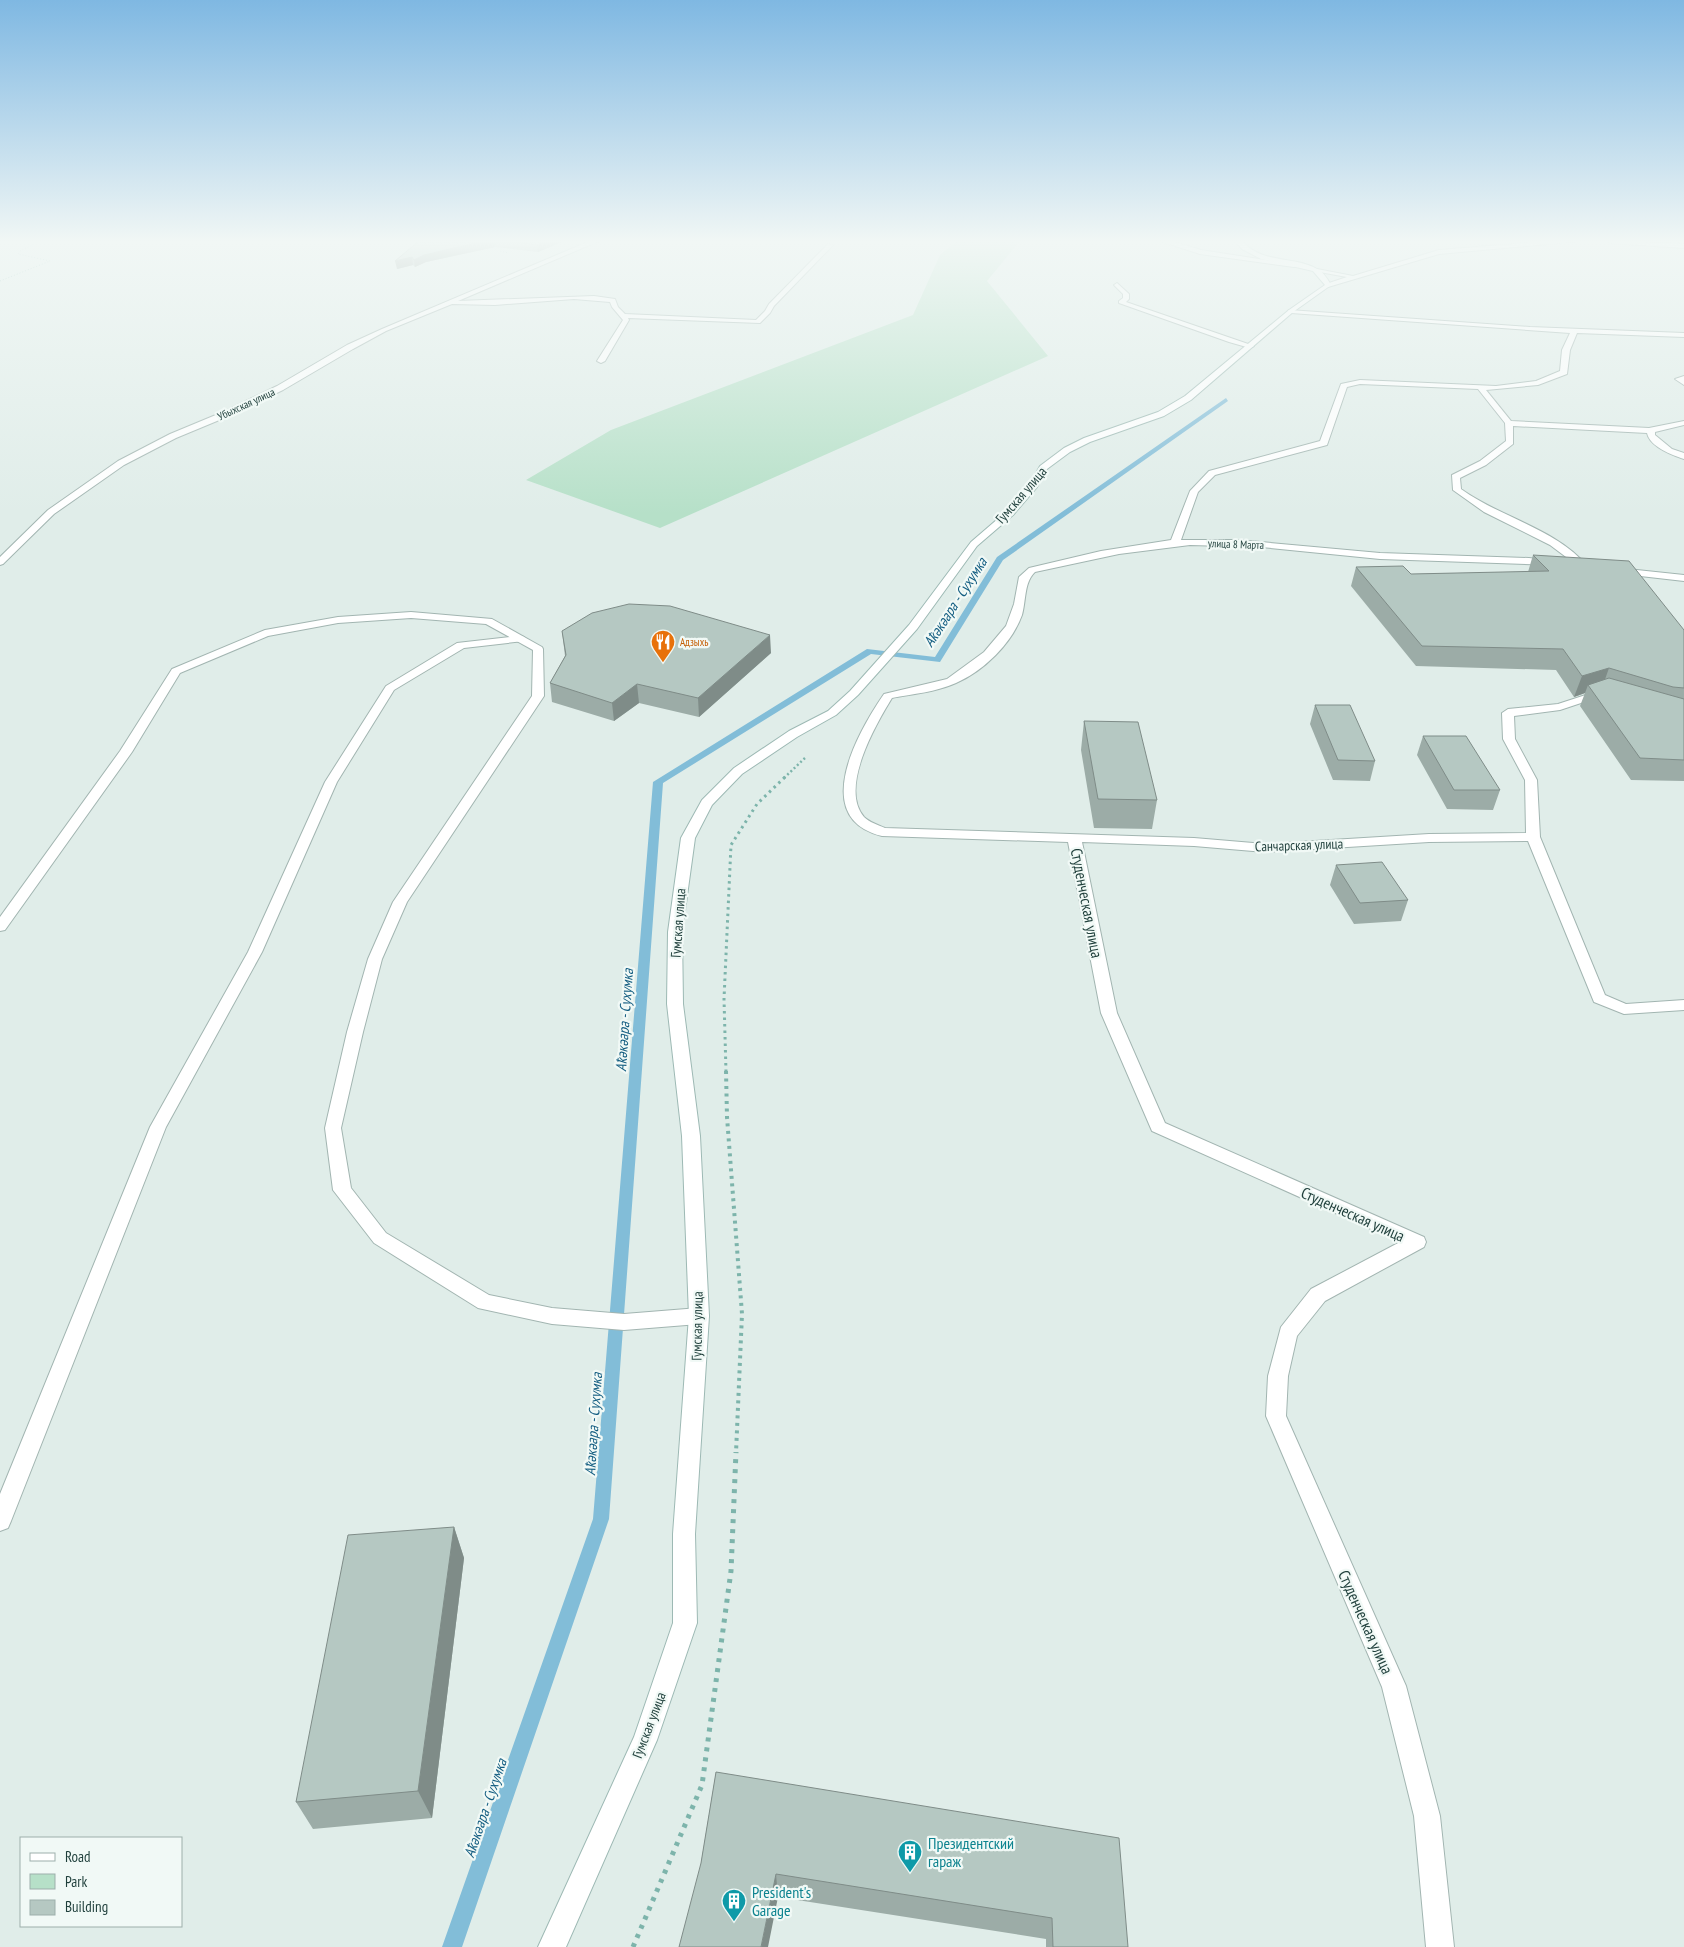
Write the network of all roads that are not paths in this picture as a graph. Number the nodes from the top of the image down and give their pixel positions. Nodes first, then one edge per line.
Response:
1 (1574, 331) edge
2 (383, 332) edge
3 (619, 332) edge
4 (1205, 332) edge
5 (1267, 332) edge
6 (1598, 332) edge
7 (1684, 335) edge
8 (1250, 346) junction
9 (601, 362) dead end
10 (1684, 378) edge
11 (1684, 383) edge
12 (1481, 388) junction
13 (1509, 423) junction
14 (1684, 423) edge
15 (1651, 431) junction
16 (1684, 456) edge
17 (1175, 543) junction
18 (0, 562) edge
19 (1610, 570) edge
20 (1684, 578) edge
21 (520, 639) junction
22 (1610, 696) edge
23 (871, 723) joint
24 (1533, 837) junction
25 (1074, 838) junction
26 (0, 927) edge
27 (1684, 1005) edge
28 (699, 1316) junction
29 (0, 1521) edge
30 (552, 1947) edge
31 (1440, 1947) edge

1 - 12 street
2 - 18 street, Убыхская улица
3 - 9 street
4 - 8 street
5 - 8 street, Гумская улица
6 - 7 street
8 - 28 street, Гумская улица
10 - 11 street
12 - 13 street
12 - 17 street
13 - 15 street
13 - 17 street, улица 8 Марта
14 - 15 street
15 - 16 street
17 - 23 street, улица 8 Марта
19 - 20 street
21 - 26 street
21 - 28 street
21 - 29 street
22 - 24 street
23 - 25 street, Санчарская улица
24 - 25 street, Санчарская улица
24 - 27 street
25 - 31 street, Студенческая улица
28 - 30 street, Гумская улица

